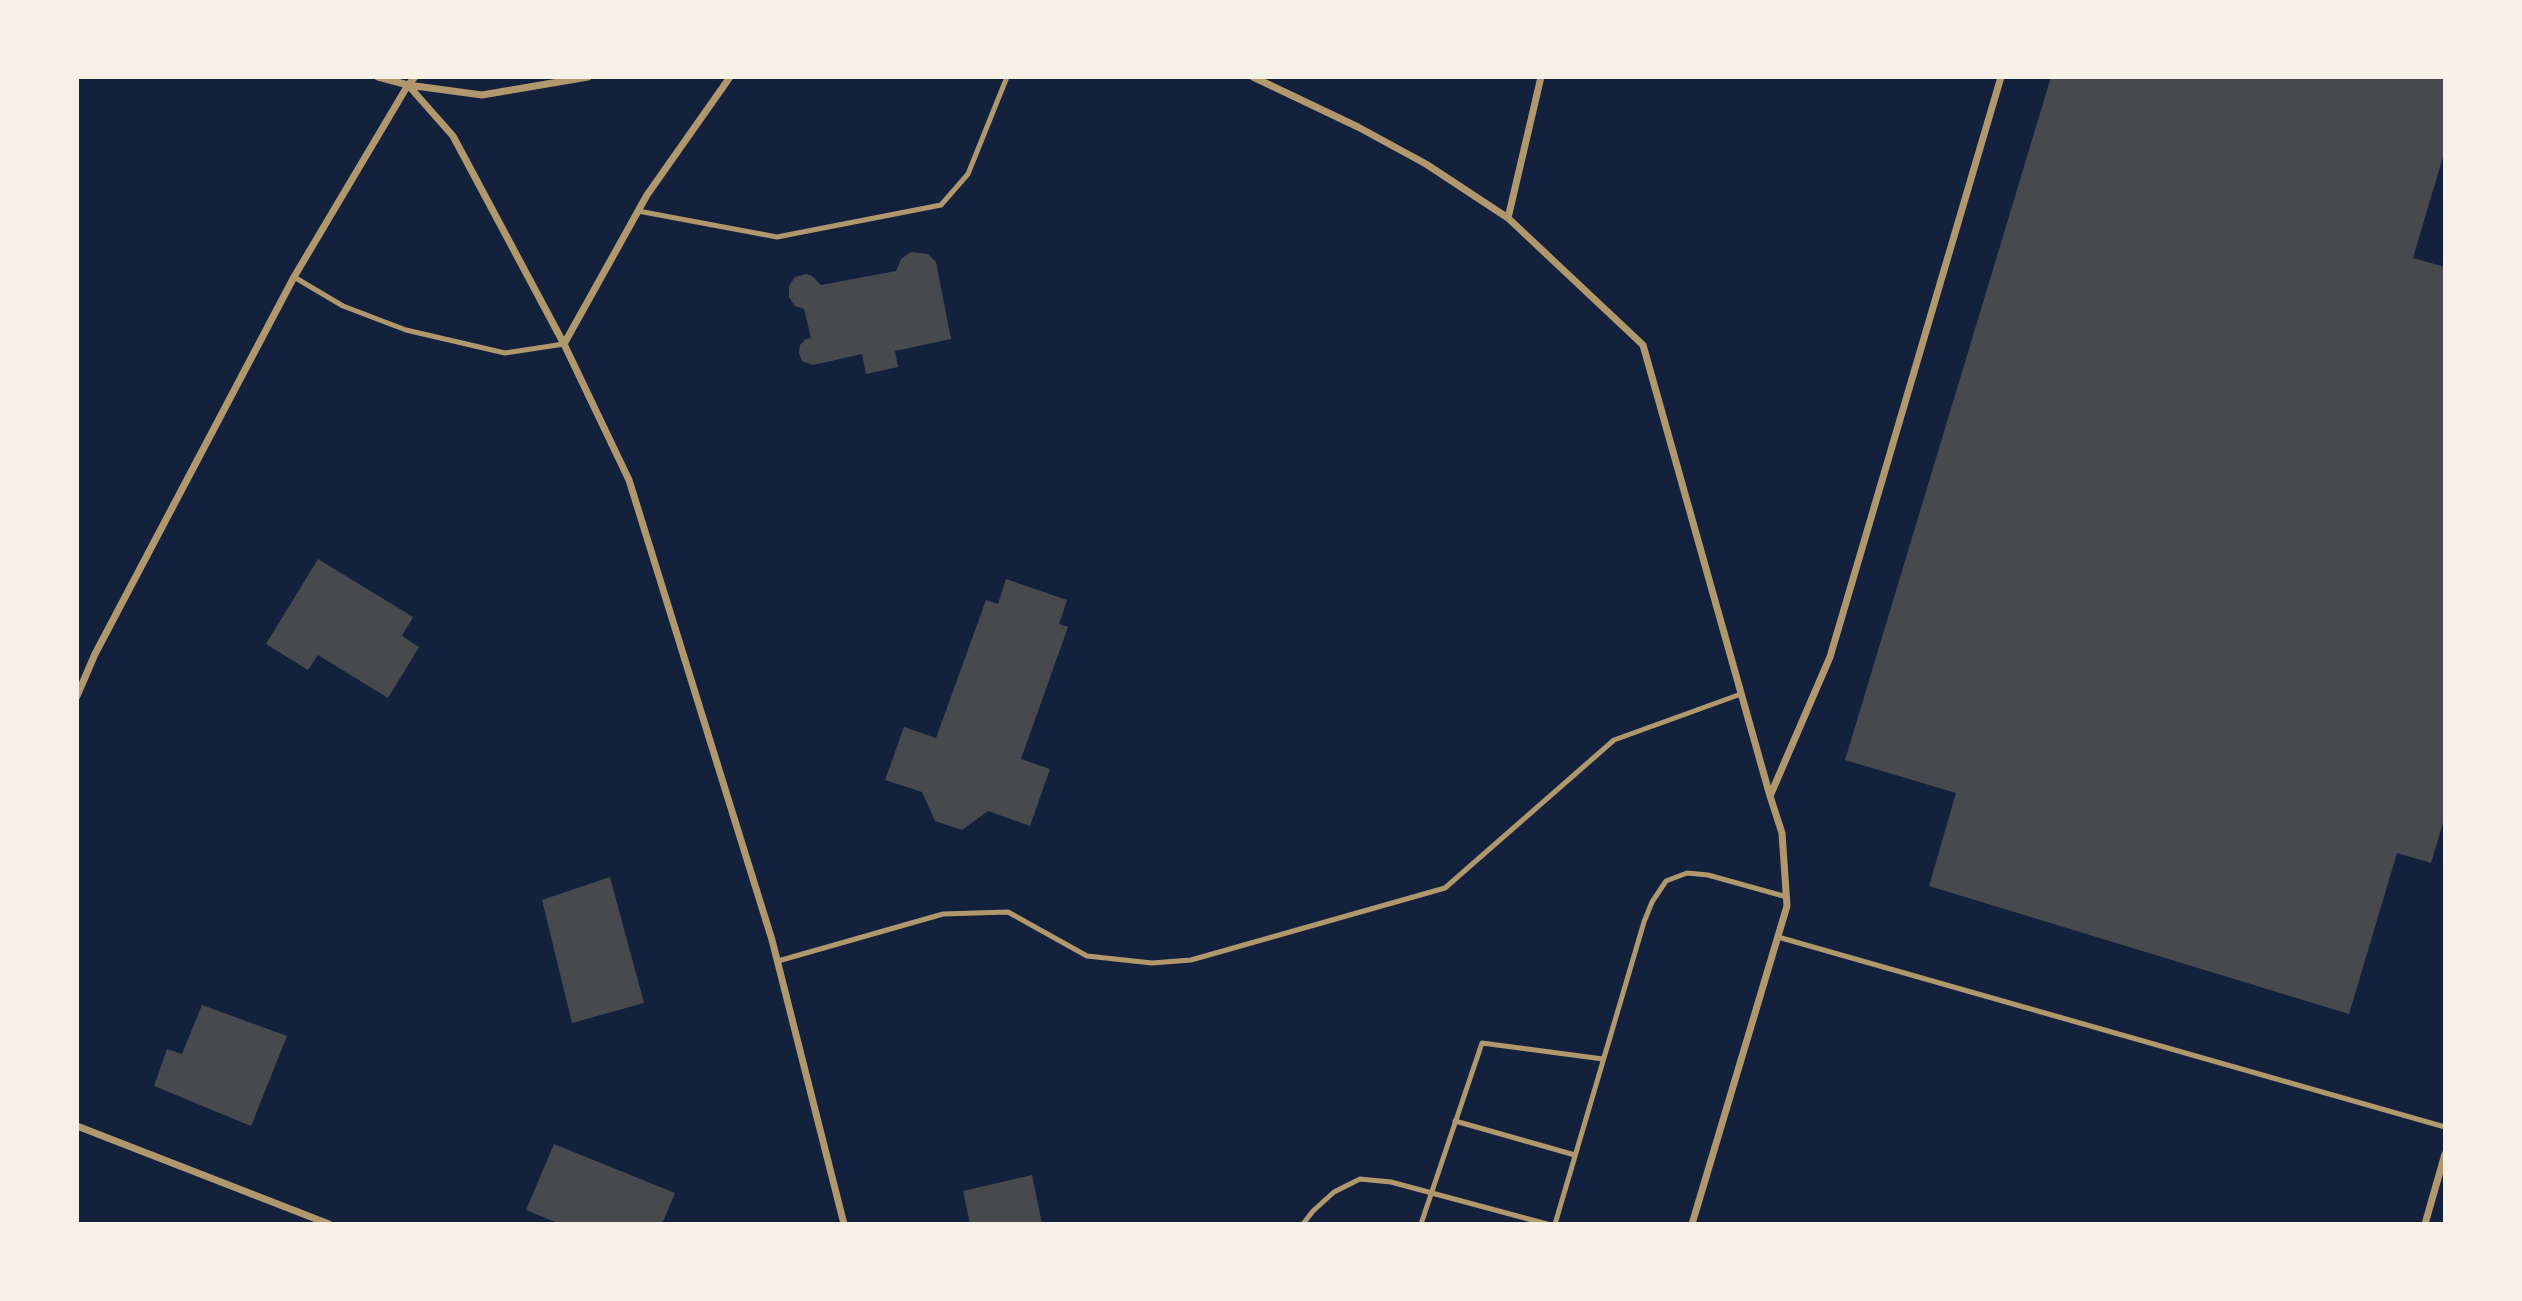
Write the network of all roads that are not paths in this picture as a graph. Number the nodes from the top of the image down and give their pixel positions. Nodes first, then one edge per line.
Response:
1 (378, 77) edge
2 (415, 77) edge
3 (588, 77) edge
4 (730, 77) edge
5 (1007, 77) edge
6 (1253, 77) edge
7 (1541, 77) edge
8 (2001, 77) edge
9 (408, 85) junction
10 (638, 211) junction
11 (1508, 218) junction
12 (294, 277) junction
13 (564, 344) junction
14 (1741, 694) junction
15 (77, 696) edge
16 (1770, 796) junction
17 (1787, 897) junction
18 (1778, 937) junction
19 (778, 961) junction
20 (1604, 1059) junction
21 (1455, 1121) junction
22 (77, 1126) edge
23 (2445, 1127) edge
24 (2445, 1154) edge
25 (1575, 1155) junction
26 (1431, 1192) junction
27 (329, 1224) edge
28 (844, 1224) edge
29 (1303, 1224) edge
30 (1421, 1224) edge
31 (1547, 1224) edge
32 (1555, 1224) edge
33 (1692, 1224) edge
34 (2426, 1224) edge

1 - 9 street
2 - 9 street
3 - 9 street
4 - 10 street
5 - 10 lane
6 - 11 street
7 - 11 street
8 - 16 street
9 - 12 street
9 - 13 street
10 - 13 street
11 - 14 street
12 - 13 lane
12 - 15 street
13 - 19 street
14 - 16 street
14 - 19 lane
16 - 17 street
17 - 18 street
17 - 20 lane
18 - 23 lane
18 - 33 street
19 - 28 street
20 - 21 lane
20 - 25 lane
21 - 25 lane
21 - 26 lane
22 - 27 street
24 - 34 street
25 - 32 lane
26 - 29 lane
26 - 30 lane
26 - 31 lane

